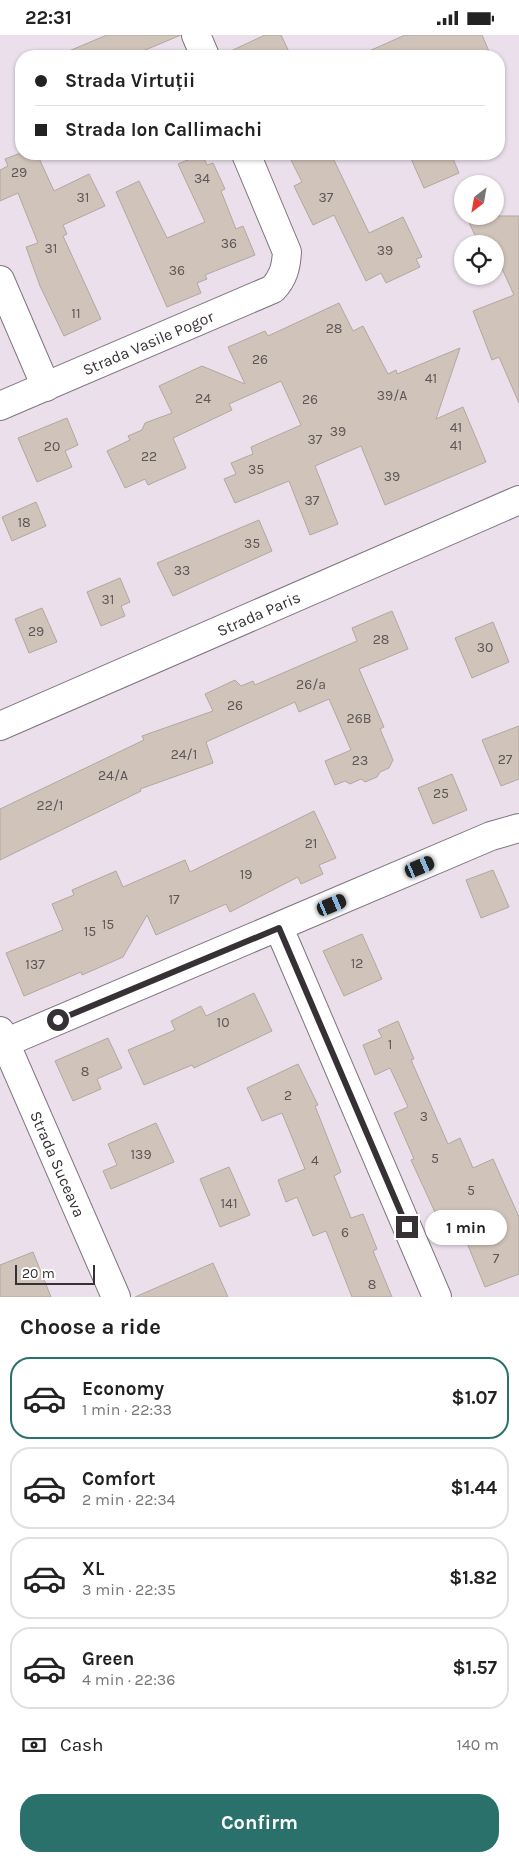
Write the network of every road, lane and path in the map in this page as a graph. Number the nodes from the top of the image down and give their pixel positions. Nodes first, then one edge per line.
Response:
1 (196, 35) edge
2 (202, 50) edge
3 (249, 160) edge
4 (0, 280) edge
5 (46, 387) junction
6 (0, 406) edge
7 (519, 500) edge
8 (0, 726) edge
9 (519, 828) edge
10 (279, 928) junction
11 (2, 1040) edge
12 (116, 1297) edge
13 (437, 1297) edge

1 - 2 street
3 - 5 street, Strada Vasile Pogor
4 - 5 street
5 - 6 street, Strada Vasile Pogor
7 - 8 street, Strada Paris
9 - 10 street
10 - 11 street
10 - 13 street
11 - 12 street, Strada Suceava

